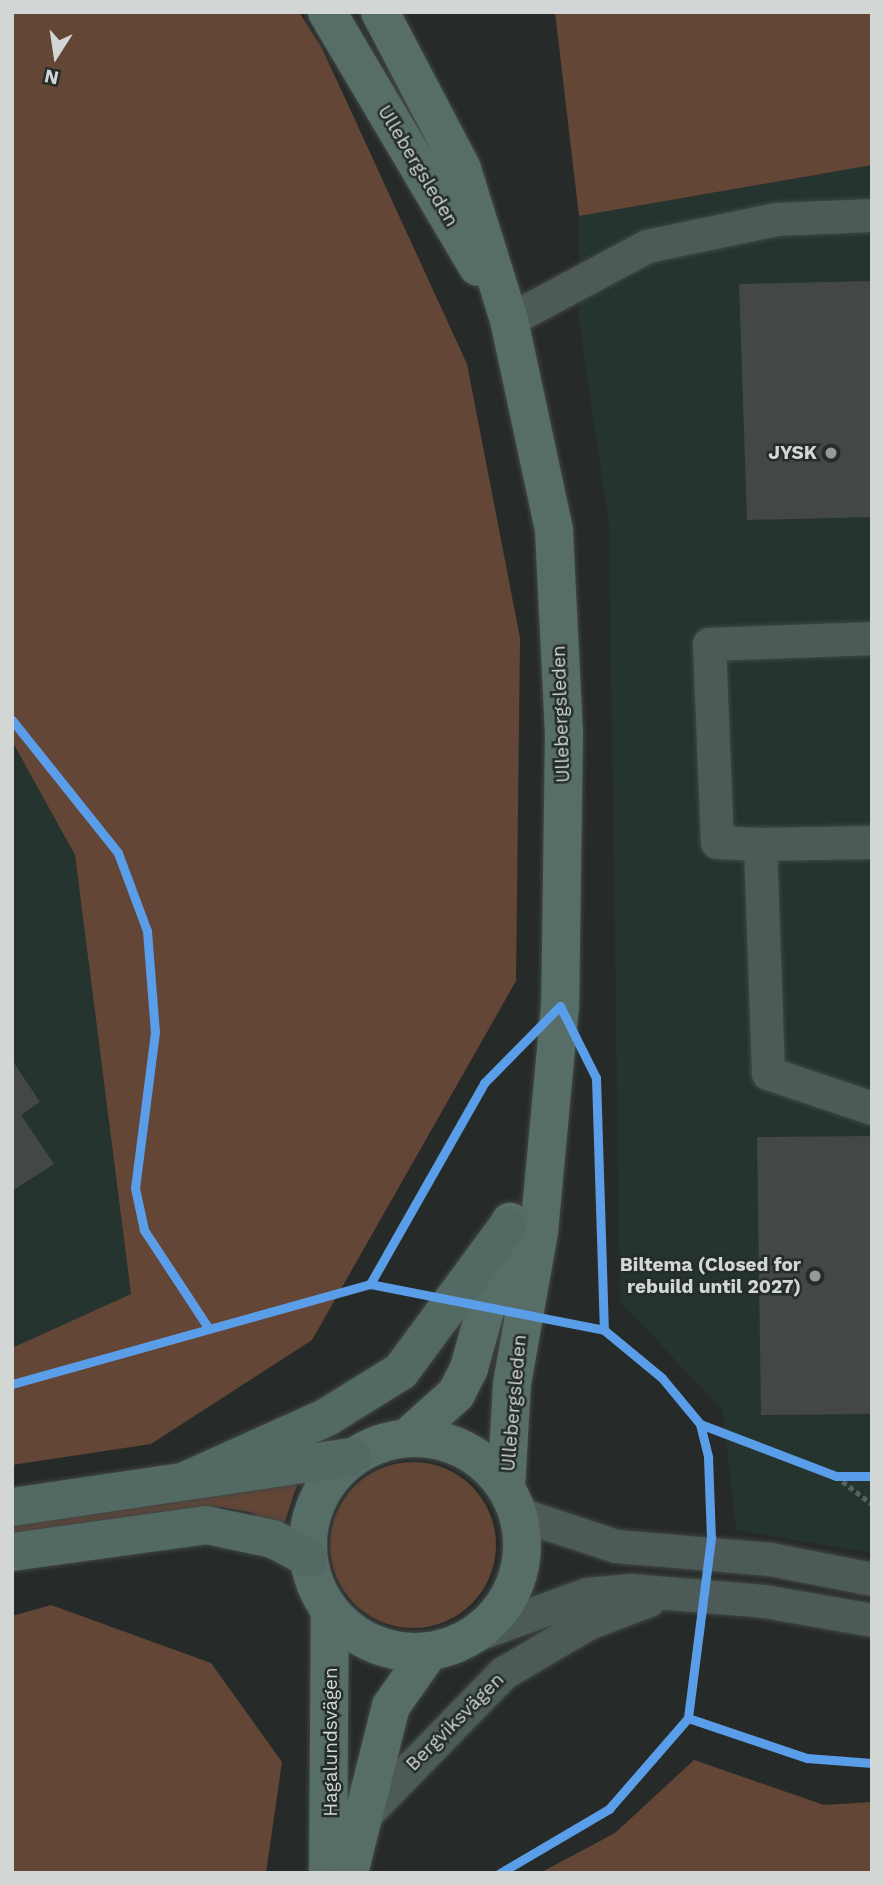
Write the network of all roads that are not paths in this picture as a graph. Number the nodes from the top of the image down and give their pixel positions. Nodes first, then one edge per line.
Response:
1 (327, 12) edge
2 (380, 12) edge
3 (872, 215) edge
4 (509, 320) junction
5 (872, 638) edge
6 (872, 842) edge
7 (760, 844) junction
8 (872, 1108) edge
9 (547, 1111) junction
10 (508, 1226) junction
11 (408, 1437) junction
12 (352, 1457) junction
13 (187, 1480) junction
14 (513, 1500) junction
15 (12, 1507) edge
16 (12, 1552) edge
17 (308, 1558) junction
18 (872, 1579) edge
19 (675, 1593) junction
20 (330, 1611) junction
21 (872, 1620) edge
22 (475, 1635) junction
23 (429, 1652) junction
24 (363, 1817) junction
25 (328, 1873) edge
26 (349, 1873) edge

1 - 4 main road, Ullebergsleden
2 - 4 main road, Ullebergsleden
3 - 4 street
4 - 9 main road, Ullebergsleden
5 - 7 street
6 - 7 street
7 - 8 street
9 - 10 main road, Ullebergsleden
9 - 14 main road, Ullebergsleden
10 - 11 main road, Ullebergsleden
10 - 13 highway
11 - 12 main road
11 - 14 main road
12 - 13 highway
12 - 17 main road
13 - 15 highway
14 - 18 street
14 - 22 main road
16 - 17 highway
17 - 20 main road
19 - 21 street, Bergviksvägen
19 - 22 street, Bergviksvägen
19 - 24 street, Bergviksvägen
20 - 23 main road
20 - 25 main road, Hagalundsvägen
22 - 23 main road
23 - 24 main road, Hagalundsvägen
24 - 26 main road, Hagalundsvägen

